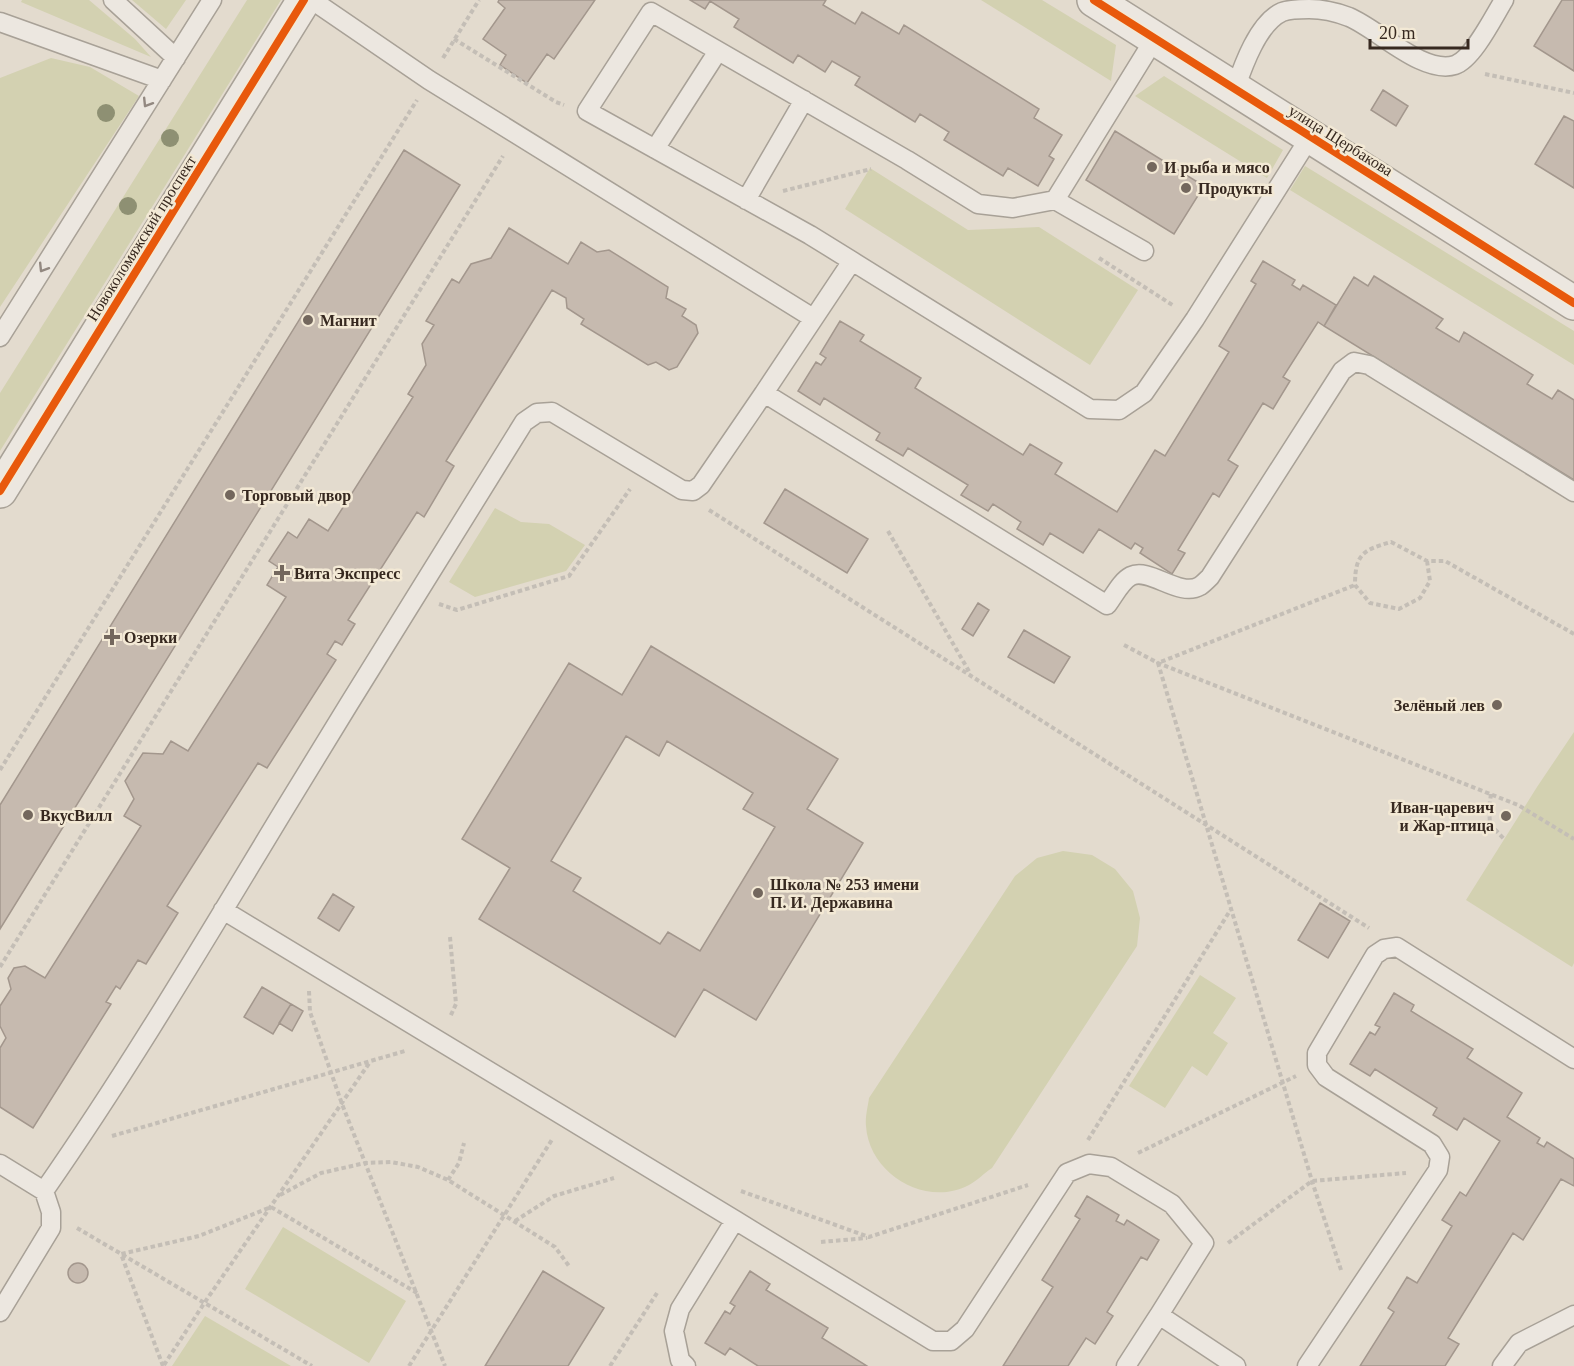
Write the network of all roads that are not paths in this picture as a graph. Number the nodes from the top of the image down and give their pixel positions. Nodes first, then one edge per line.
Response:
1 (113, 0) edge
2 (212, 0) edge
3 (304, 0) edge
4 (312, 0) edge
5 (1094, 0) edge
6 (1504, 0) edge
7 (648, 6) edge
8 (1278, 6) edge
9 (0, 22) edge
10 (1155, 38) junction
11 (718, 51) junction
12 (176, 58) junction
13 (162, 80) junction
14 (1235, 89) junction
15 (804, 100) junction
16 (1310, 137) junction
17 (655, 149) junction
18 (746, 200) junction
19 (1055, 200) junction
20 (1144, 251) dead end
21 (852, 261) junction
22 (1574, 303) edge
23 (813, 318) junction
24 (0, 337) edge
25 (764, 393) junction
26 (0, 491) edge
27 (1574, 492) edge
28 (223, 910) junction
29 (1574, 1059) edge
30 (0, 1164) edge
31 (44, 1191) junction
32 (735, 1220) junction
33 (0, 1312) edge
34 (1159, 1315) junction
35 (1574, 1315) edge
36 (686, 1366) edge
37 (1126, 1366) edge
38 (1236, 1366) edge
39 (1307, 1366) edge
40 (1502, 1366) edge

1 - 12 lane
2 - 12 lane
3 - 26 street, Новоколомяжский проспект
4 - 23 lane
5 - 10 street, улица Щербакова
6 - 8 lane
7 - 11 lane
7 - 17 lane
8 - 14 lane
9 - 13 lane
10 - 14 street, улица Щербакова
10 - 19 lane
11 - 15 lane
11 - 17 lane
12 - 13 lane
13 -> 24 lane
14 - 16 street, улица Щербакова
15 - 18 lane
15 - 19 lane
16 - 21 lane
16 - 22 street, улица Щербакова
17 - 18 lane
18 - 21 lane
19 - 20 lane
21 - 23 lane
23 - 25 lane
25 - 27 lane
25 - 28 lane
28 - 31 lane
28 - 32 lane
29 - 39 lane
30 - 31 lane
31 - 33 lane
32 - 34 lane
32 - 36 lane
34 - 37 lane
34 - 38 lane
35 - 40 lane

